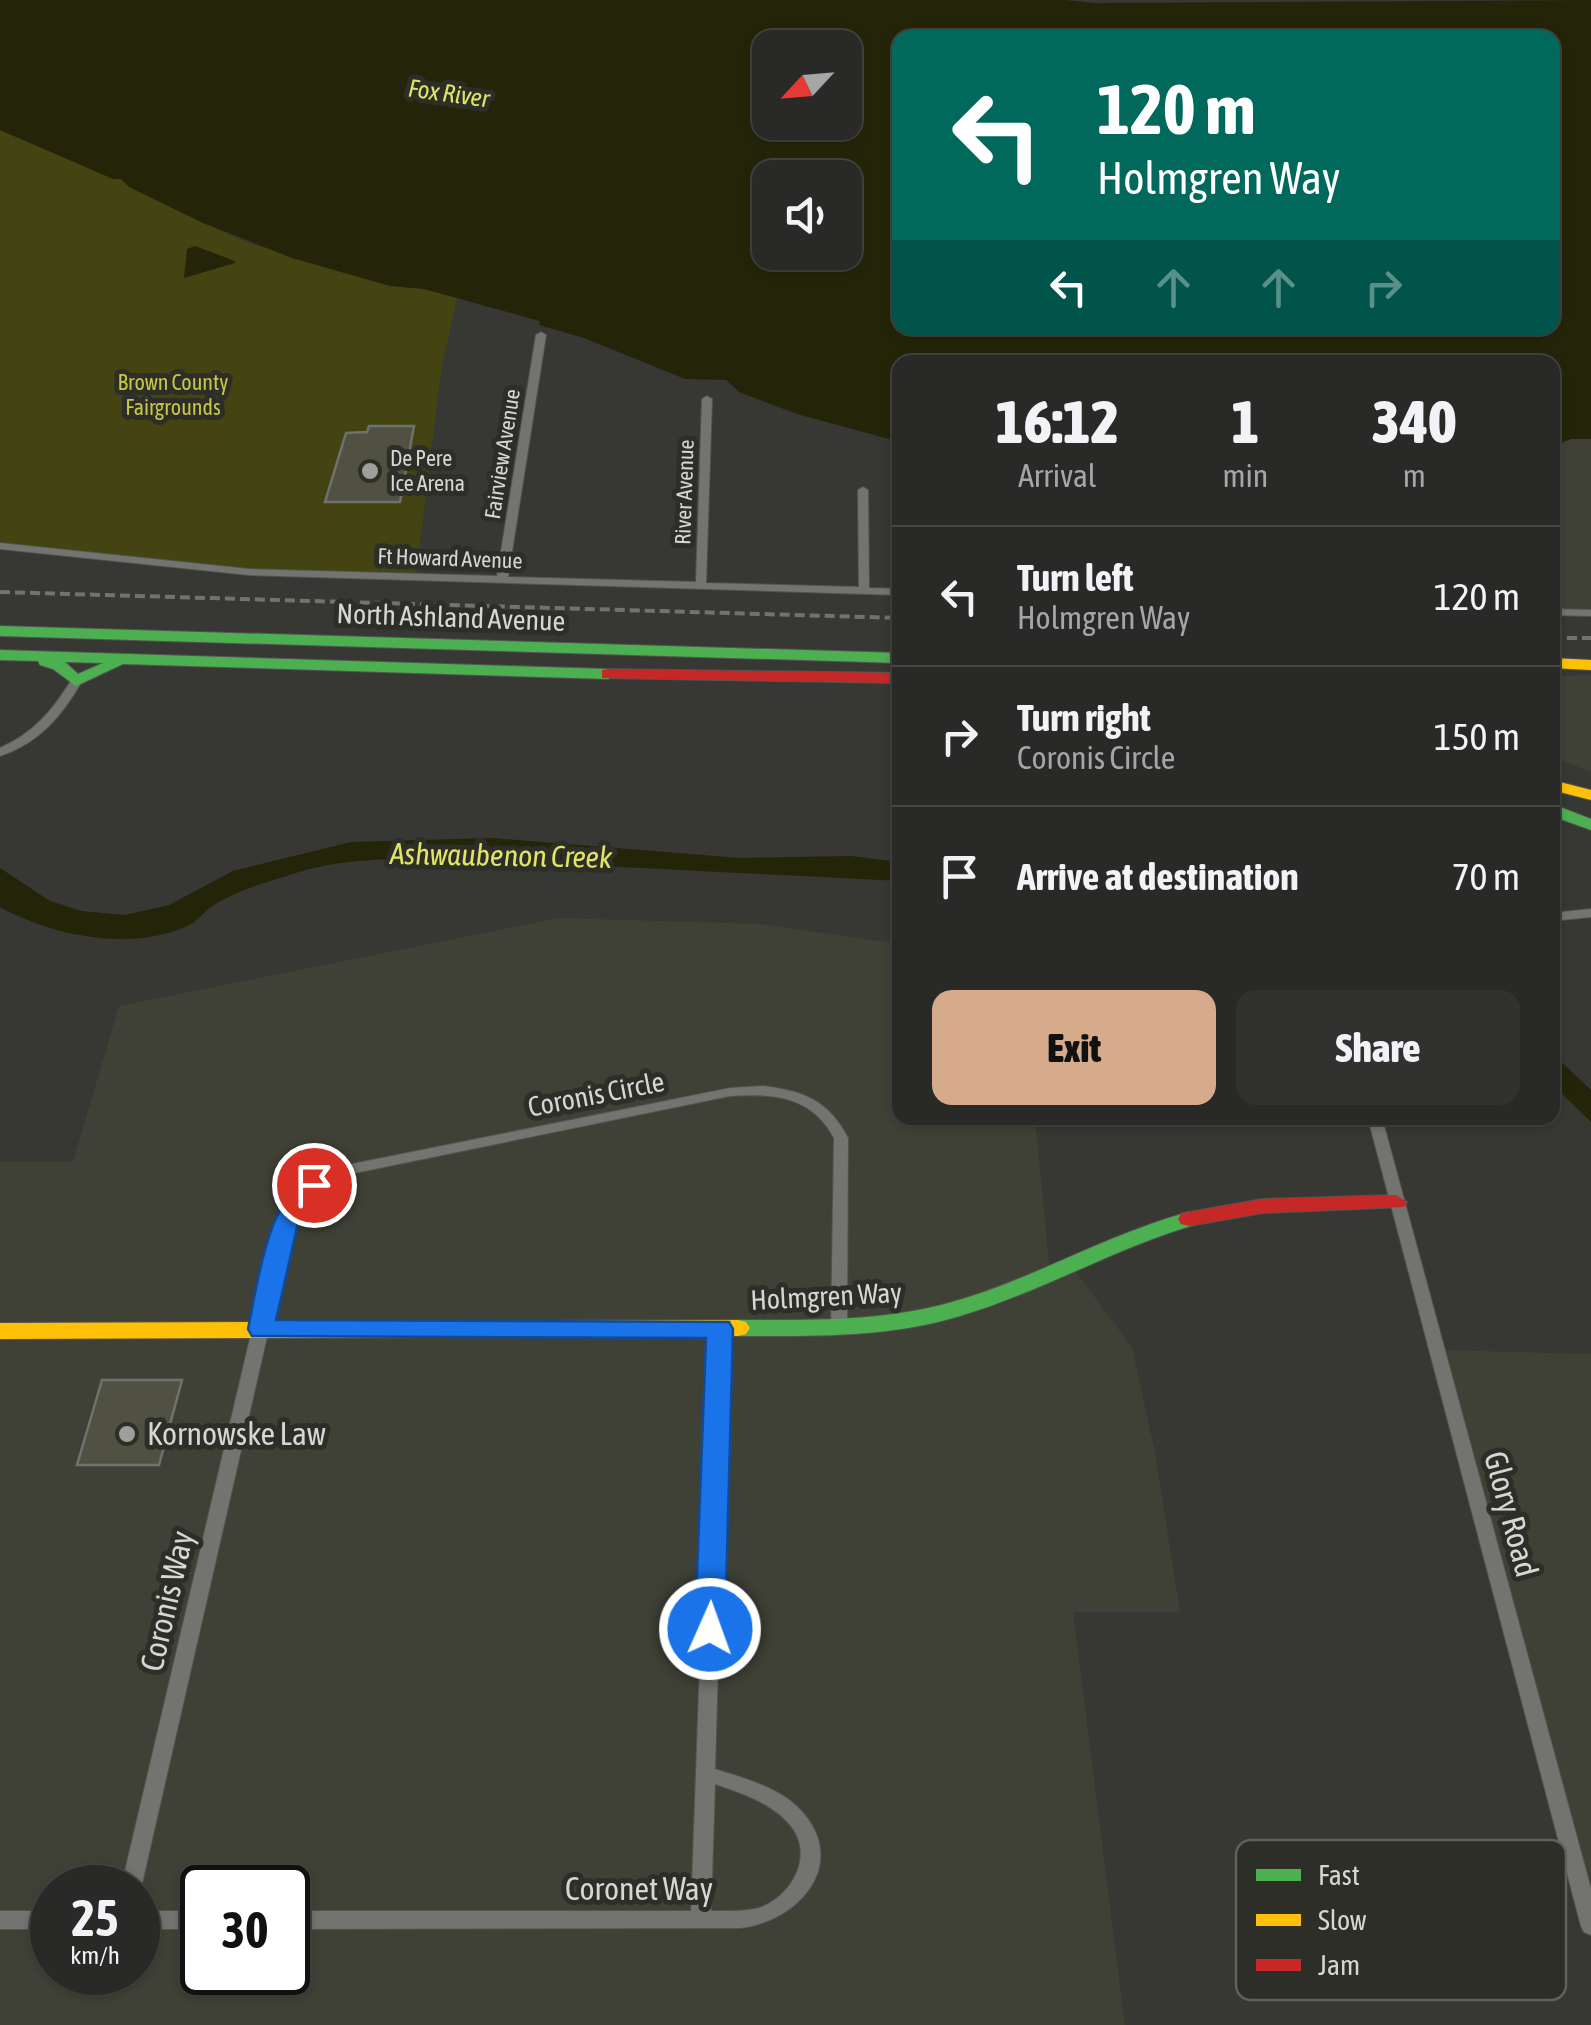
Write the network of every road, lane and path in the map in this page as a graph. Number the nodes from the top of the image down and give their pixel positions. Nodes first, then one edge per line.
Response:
1 (541, 336) dead end
2 (707, 400) dead end
3 (863, 490) dead end
4 (0, 546) edge
5 (502, 580) junction
6 (701, 586) junction
7 (864, 591) junction
8 (892, 592) edge
9 (1560, 612) edge
10 (1591, 614) edge
11 (0, 628) edge
12 (319, 641) junction
13 (0, 658) edge
14 (892, 658) edge
15 (1560, 663) edge
16 (1591, 665) edge
17 (74, 670) junction
18 (1560, 676) edge
19 (1591, 676) edge
20 (892, 678) edge
21 (0, 752) edge
22 (1560, 786) edge
23 (1591, 795) edge
24 (1560, 812) edge
25 (1591, 825) edge
26 (1591, 913) edge
27 (1560, 917) edge
28 (1377, 1125) edge
29 (1396, 1202) junction
30 (839, 1328) junction
31 (261, 1329) junction
32 (720, 1329) junction
33 (0, 1331) edge
34 (705, 1773) junction
35 (136, 1865) edge
36 (0, 1920) edge
37 (30, 1920) edge
38 (310, 1920) edge
39 (700, 1920) junction
40 (1591, 1926) edge

1 - 5 street, Fairview Avenue
2 - 6 street, River Avenue
3 - 7 street
4 - 5 street, Ft Howard Avenue
5 - 6 street, Ft Howard Avenue
6 - 7 street, Ft Howard Avenue
7 - 8 street, Ft Howard Avenue
9 - 10 street
11 - 12 main road, North Ashland Avenue
12 - 14 main road, North Ashland Avenue
12 - 17 main road
13 - 17 main road, North Ashland Avenue
15 - 16 main road
17 - 20 main road, North Ashland Avenue
17 - 21 street
18 - 19 main road
22 - 23 main road
24 - 25 main road
26 - 27 street
28 - 29 street, Glory Road
29 - 30 main road, Holmgren Way
29 - 40 street, Glory Road
30 - 31 street, Coronis Circle
30 - 32 main road, Holmgren Way
31 - 32 main road, Holmgren Way
31 - 33 main road, Holmgren Way
31 - 35 street, Coronis Way
32 - 34 street
34 - 39 street
34 - 39 street, Coronet Way
36 - 37 street
38 - 39 street, Coronet Way

